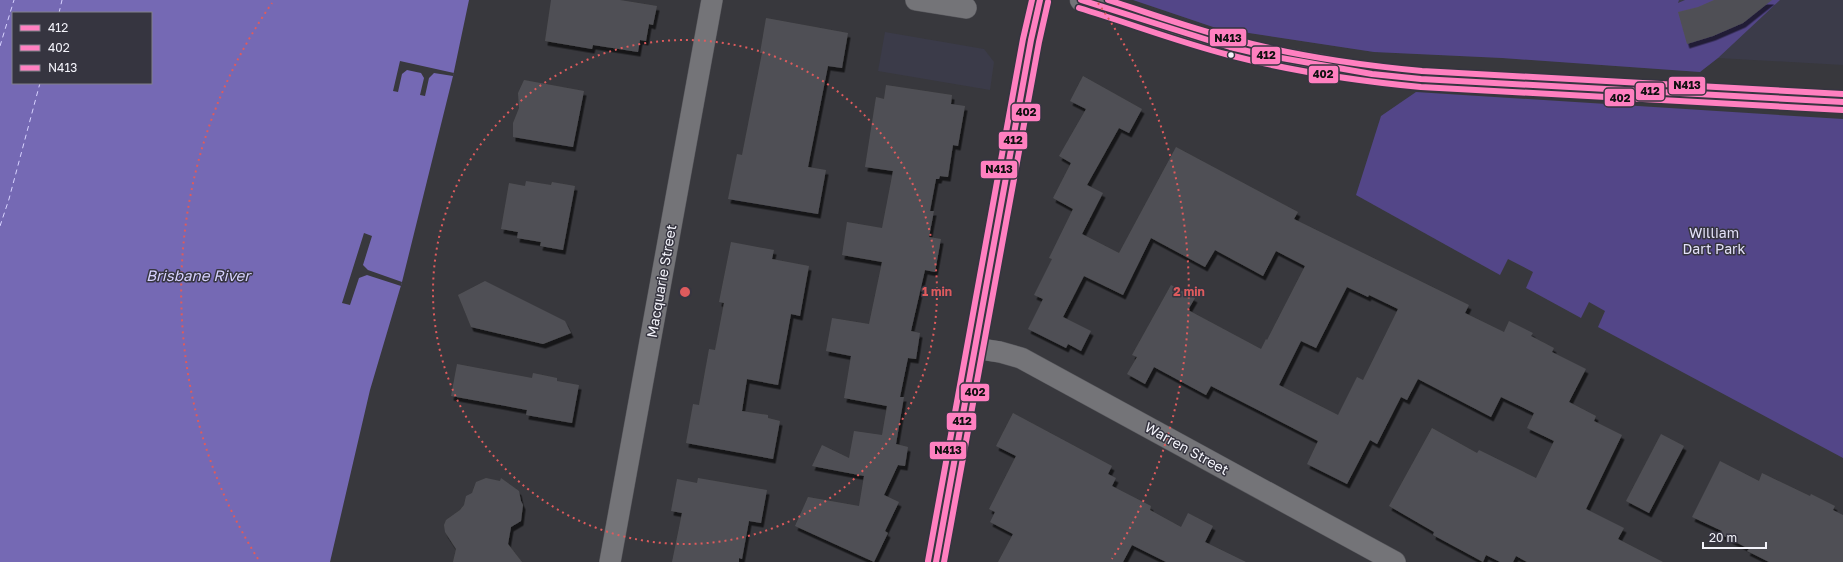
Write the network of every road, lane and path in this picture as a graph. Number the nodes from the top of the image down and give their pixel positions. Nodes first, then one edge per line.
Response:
1 (712, 0) edge
2 (916, 0) edge
3 (1040, 0) edge
4 (1081, 0) edge
5 (966, 8) dead end
6 (1843, 102) edge
7 (974, 348) junction
8 (610, 562) edge
9 (936, 562) edge
10 (1395, 562) edge

1 - 8 street, Macquarie Street
2 - 5 street
3 - 7 main road
4 - 6 main road
7 - 9 main road
7 - 10 street, Warren Street

